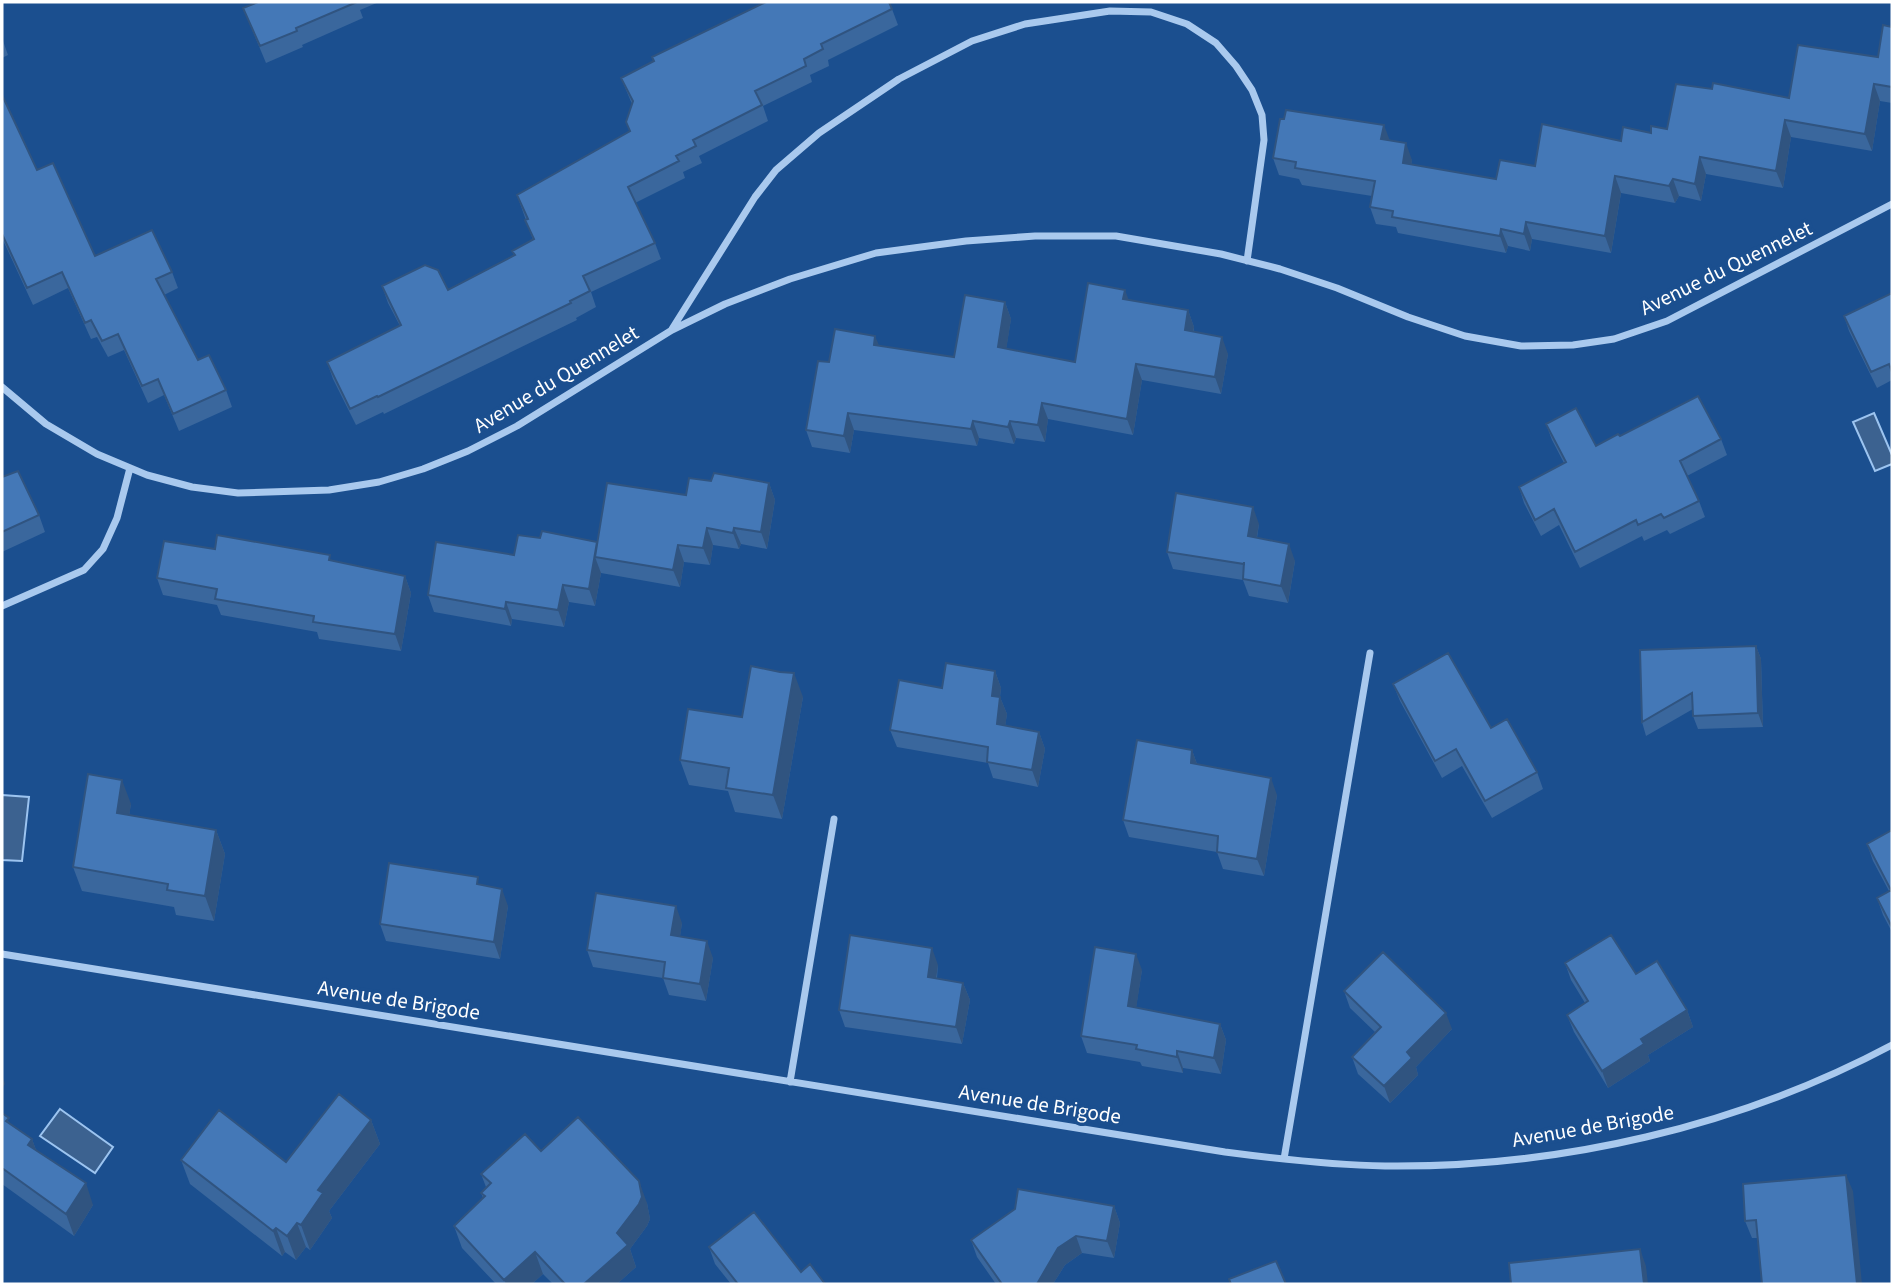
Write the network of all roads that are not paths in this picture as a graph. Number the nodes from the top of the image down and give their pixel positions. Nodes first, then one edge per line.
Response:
1 (1892, 204) edge
2 (1247, 261) junction
3 (672, 330) junction
4 (2, 387) edge
5 (130, 468) junction
6 (2, 606) edge
7 (1370, 653) dead end
8 (834, 819) dead end
9 (2, 954) edge
10 (1892, 1045) edge
11 (790, 1082) junction
12 (1284, 1159) junction

1 - 2 street, Avenue du Quennelet
2 - 3 street, Avenue du Quennelet
2 - 3 street, Avenue du Quennelet
3 - 5 street, Avenue du Quennelet
4 - 5 street, Avenue du Quennelet
5 - 6 street
7 - 12 street
8 - 11 street
9 - 11 street, Avenue de Brigode
10 - 12 street, Avenue de Brigode
11 - 12 street, Avenue de Brigode

